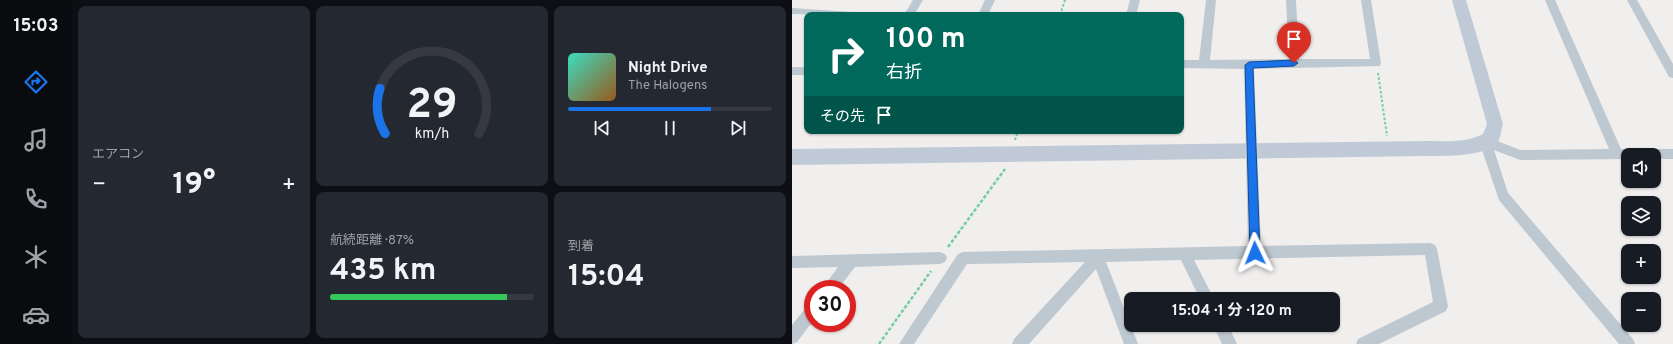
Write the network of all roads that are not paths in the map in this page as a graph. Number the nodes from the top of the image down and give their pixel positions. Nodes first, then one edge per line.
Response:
1 (918, 0) edge
2 (990, 0) edge
3 (1135, 0) edge
4 (1211, 0) edge
5 (1291, 0) edge
6 (1366, 0) edge
7 (1459, 0) edge
8 (1550, 0) edge
9 (1632, 0) edge
10 (792, 11) edge
11 (807, 12) edge
12 (911, 12) edge
13 (984, 12) edge
14 (1132, 12) edge
15 (1294, 63) junction
16 (1184, 64) edge
17 (1204, 64) junction
18 (1249, 65) junction
19 (792, 71) edge
20 (804, 71) edge
21 (1673, 74) edge
22 (1485, 141) junction
23 (1252, 151) junction
24 (1617, 154) junction
25 (1673, 154) edge
26 (792, 158) edge
27 (1255, 253) junction
28 (1185, 255) junction
29 (1098, 257) junction
30 (940, 258) dead end
31 (851, 261) junction
32 (792, 262) edge
33 (836, 280) edge
34 (1204, 292) edge
35 (804, 322) edge
36 (1224, 332) edge
37 (792, 337) edge
38 (906, 344) edge
39 (1019, 344) edge
40 (1131, 344) edge
41 (1230, 344) edge
42 (1363, 344) edge
43 (1628, 344) edge

1 - 12 street
2 - 13 street
3 - 14 street
4 - 17 street
5 - 15 street
6 - 15 street
7 - 22 street
8 - 24 street
9 - 21 street
10 - 11 street
15 - 18 street
16 - 17 street
17 - 18 street
18 - 23 street
19 - 20 street
22 - 23 street
22 - 24 street
22 - 43 street
23 - 26 street
23 - 27 street
24 - 25 street
27 - 28 street
27 - 42 street
28 - 29 street
28 - 34 street
29 - 38 street
29 - 39 street
29 - 40 street
30 - 31 street
31 - 32 street
31 - 33 street
35 - 37 street
36 - 41 street

